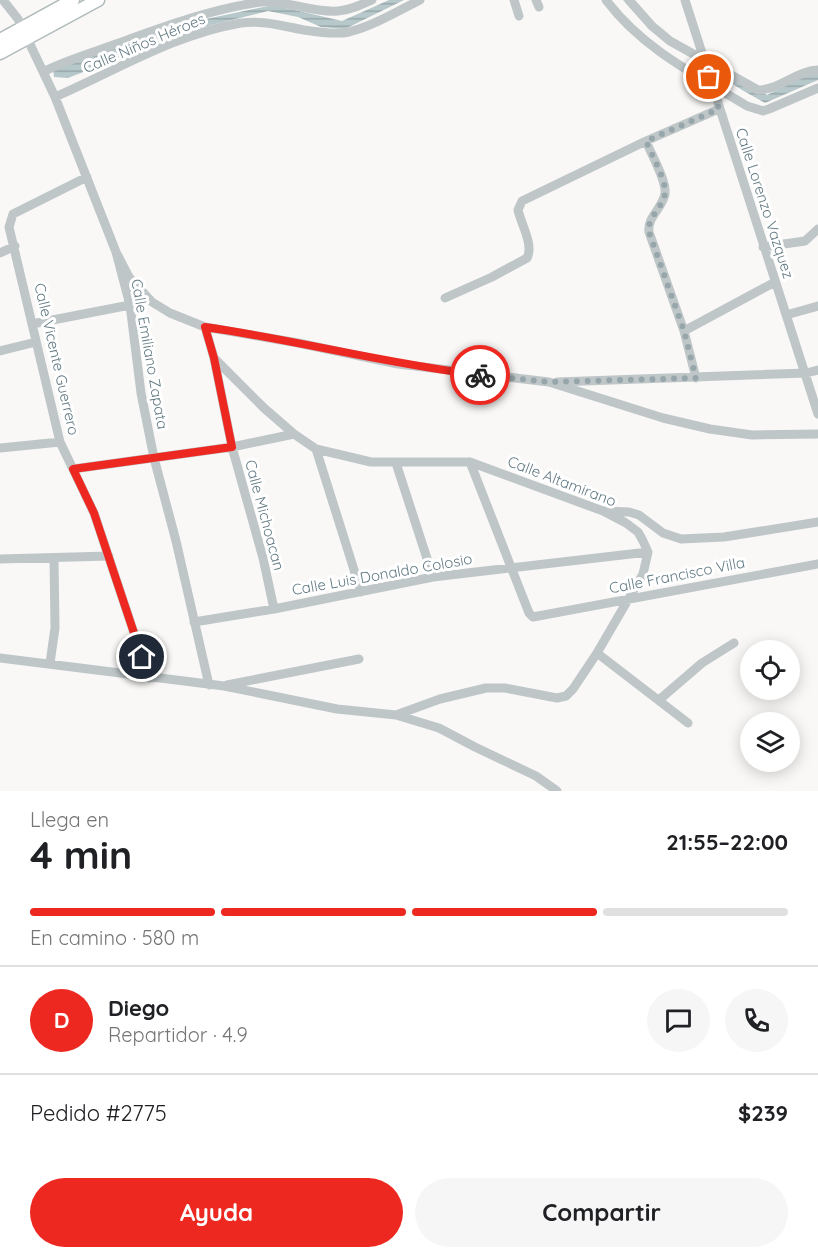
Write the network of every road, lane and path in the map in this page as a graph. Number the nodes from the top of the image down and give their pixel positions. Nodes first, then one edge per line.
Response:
1 (3, 0) edge
2 (73, 0) edge
3 (98, 0) edge
4 (372, 0) edge
5 (420, 0) edge
6 (514, 0) edge
7 (606, 0) edge
8 (629, 0) edge
9 (685, 0) edge
10 (519, 16) dead end
11 (25, 34) junction
12 (0, 40) edge
13 (0, 53) edge
14 (705, 61) junction
15 (818, 70) edge
16 (43, 72) junction
17 (710, 81) junction
18 (818, 88) edge
19 (55, 97) junction
20 (719, 109) junction
21 (646, 141) junction
22 (87, 177) junction
23 (818, 229) edge
24 (15, 246) junction
25 (763, 247) junction
26 (116, 252) junction
27 (0, 253) edge
28 (775, 282) junction
29 (445, 298) dead end
30 (130, 305) junction
31 (818, 306) edge
32 (786, 315) junction
33 (32, 324) junction
34 (205, 327) junction
35 (684, 331) junction
36 (36, 342) junction
37 (0, 351) edge
38 (214, 358) junction
39 (818, 370) edge
40 (696, 378) junction
41 (811, 379) edge
42 (549, 382) junction
43 (818, 414) edge
44 (294, 434) junction
45 (818, 434) edge
46 (60, 442) junction
47 (232, 447) junction
48 (0, 448) edge
49 (316, 449) junction
50 (154, 458) junction
51 (470, 462) junction
52 (396, 463) junction
53 (73, 469) junction
54 (603, 511) junction
55 (818, 522) edge
56 (648, 552) junction
57 (109, 556) junction
58 (54, 558) junction
59 (0, 559) edge
60 (818, 564) edge
61 (511, 568) junction
62 (433, 578) junction
63 (361, 592) junction
64 (628, 601) junction
65 (274, 609) junction
66 (194, 622) junction
67 (734, 643) dead end
68 (597, 653) junction
69 (0, 658) edge
70 (359, 659) dead end
71 (50, 663) junction
72 (149, 678) junction
73 (209, 685) junction
74 (225, 686) junction
75 (659, 700) junction
76 (396, 715) junction
77 (688, 723) dead end
78 (558, 791) edge

1 - 11 street, Calle Emiliano Zapata
2 - 11 main road
3 - 11 main road
4 - 16 street
5 - 19 street, Calle Niños Héroes
6 - 10 street
7 - 17 street
8 - 14 street
9 - 14 street, Calle Lorenzo Vazquez
11 - 12 main road
11 - 13 main road
11 - 16 street, Calle Emiliano Zapata
14 - 15 street
14 - 17 street, Calle Lorenzo Vazquez
16 - 19 street, Calle Emiliano Zapata
17 - 18 street
17 - 20 street, Calle Lorenzo Vazquez
19 - 22 street, Calle Emiliano Zapata
20 - 21 street
20 - 25 street, Calle Lorenzo Vazquez
21 - 29 street
21 - 35 street
22 - 24 street, Calle Vicente Guerrero
22 - 26 street, Calle Emiliano Zapata
23 - 25 street
24 - 27 street
24 - 33 street, Calle Vicente Guerrero
25 - 28 street, Calle Lorenzo Vazquez
26 - 30 street, Calle Emiliano Zapata
26 - 34 street
28 - 32 street, Calle Lorenzo Vazquez
28 - 35 street
30 - 33 street
30 - 50 street, Calle Emiliano Zapata
31 - 32 street
32 - 41 street, Calle Lorenzo Vazquez
33 - 36 street, Calle Vicente Guerrero
34 - 38 street, Calle Altamirano
34 - 42 street
35 - 40 street
36 - 37 street
36 - 46 street, Calle Vicente Guerrero
38 - 44 street, Calle Altamirano
38 - 47 street, Calle Michoacan
39 - 41 street
40 - 41 street
40 - 42 street
41 - 43 street, Calle Lorenzo Vazquez
42 - 45 street
44 - 47 street
44 - 49 street, Calle Altamirano
46 - 48 street
46 - 53 street, Calle Vicente Guerrero
47 - 50 street
47 - 65 street, Calle Michoacan
49 - 52 street, Calle Altamirano
49 - 63 street
50 - 53 street
50 - 66 street, Calle Emiliano Zapata
51 - 52 street, Calle Altamirano
51 - 54 street, Calle Altamirano
51 - 61 street
52 - 62 street
53 - 57 street, Calle Vicente Guerrero
54 - 55 street
54 - 56 street, Calle Altamirano
56 - 61 street, Calle Luis Donaldo Colosio
56 - 64 street
57 - 58 street
57 - 72 street, Calle Vicente Guerrero
58 - 59 street
58 - 71 street
60 - 64 street, Calle Francisco Villa
61 - 62 street, Calle Luis Donaldo Colosio
61 - 64 street, Calle Francisco Villa
62 - 63 street, Calle Luis Donaldo Colosio
63 - 65 street, Calle Luis Donaldo Colosio
64 - 68 street
65 - 66 street, Calle Luis Donaldo Colosio
66 - 73 street, Calle Emiliano Zapata
67 - 75 street
68 - 75 street
68 - 76 street
69 - 71 street
70 - 74 street
71 - 72 street
72 - 73 street
73 - 74 street
74 - 76 street
75 - 77 street
76 - 78 street

